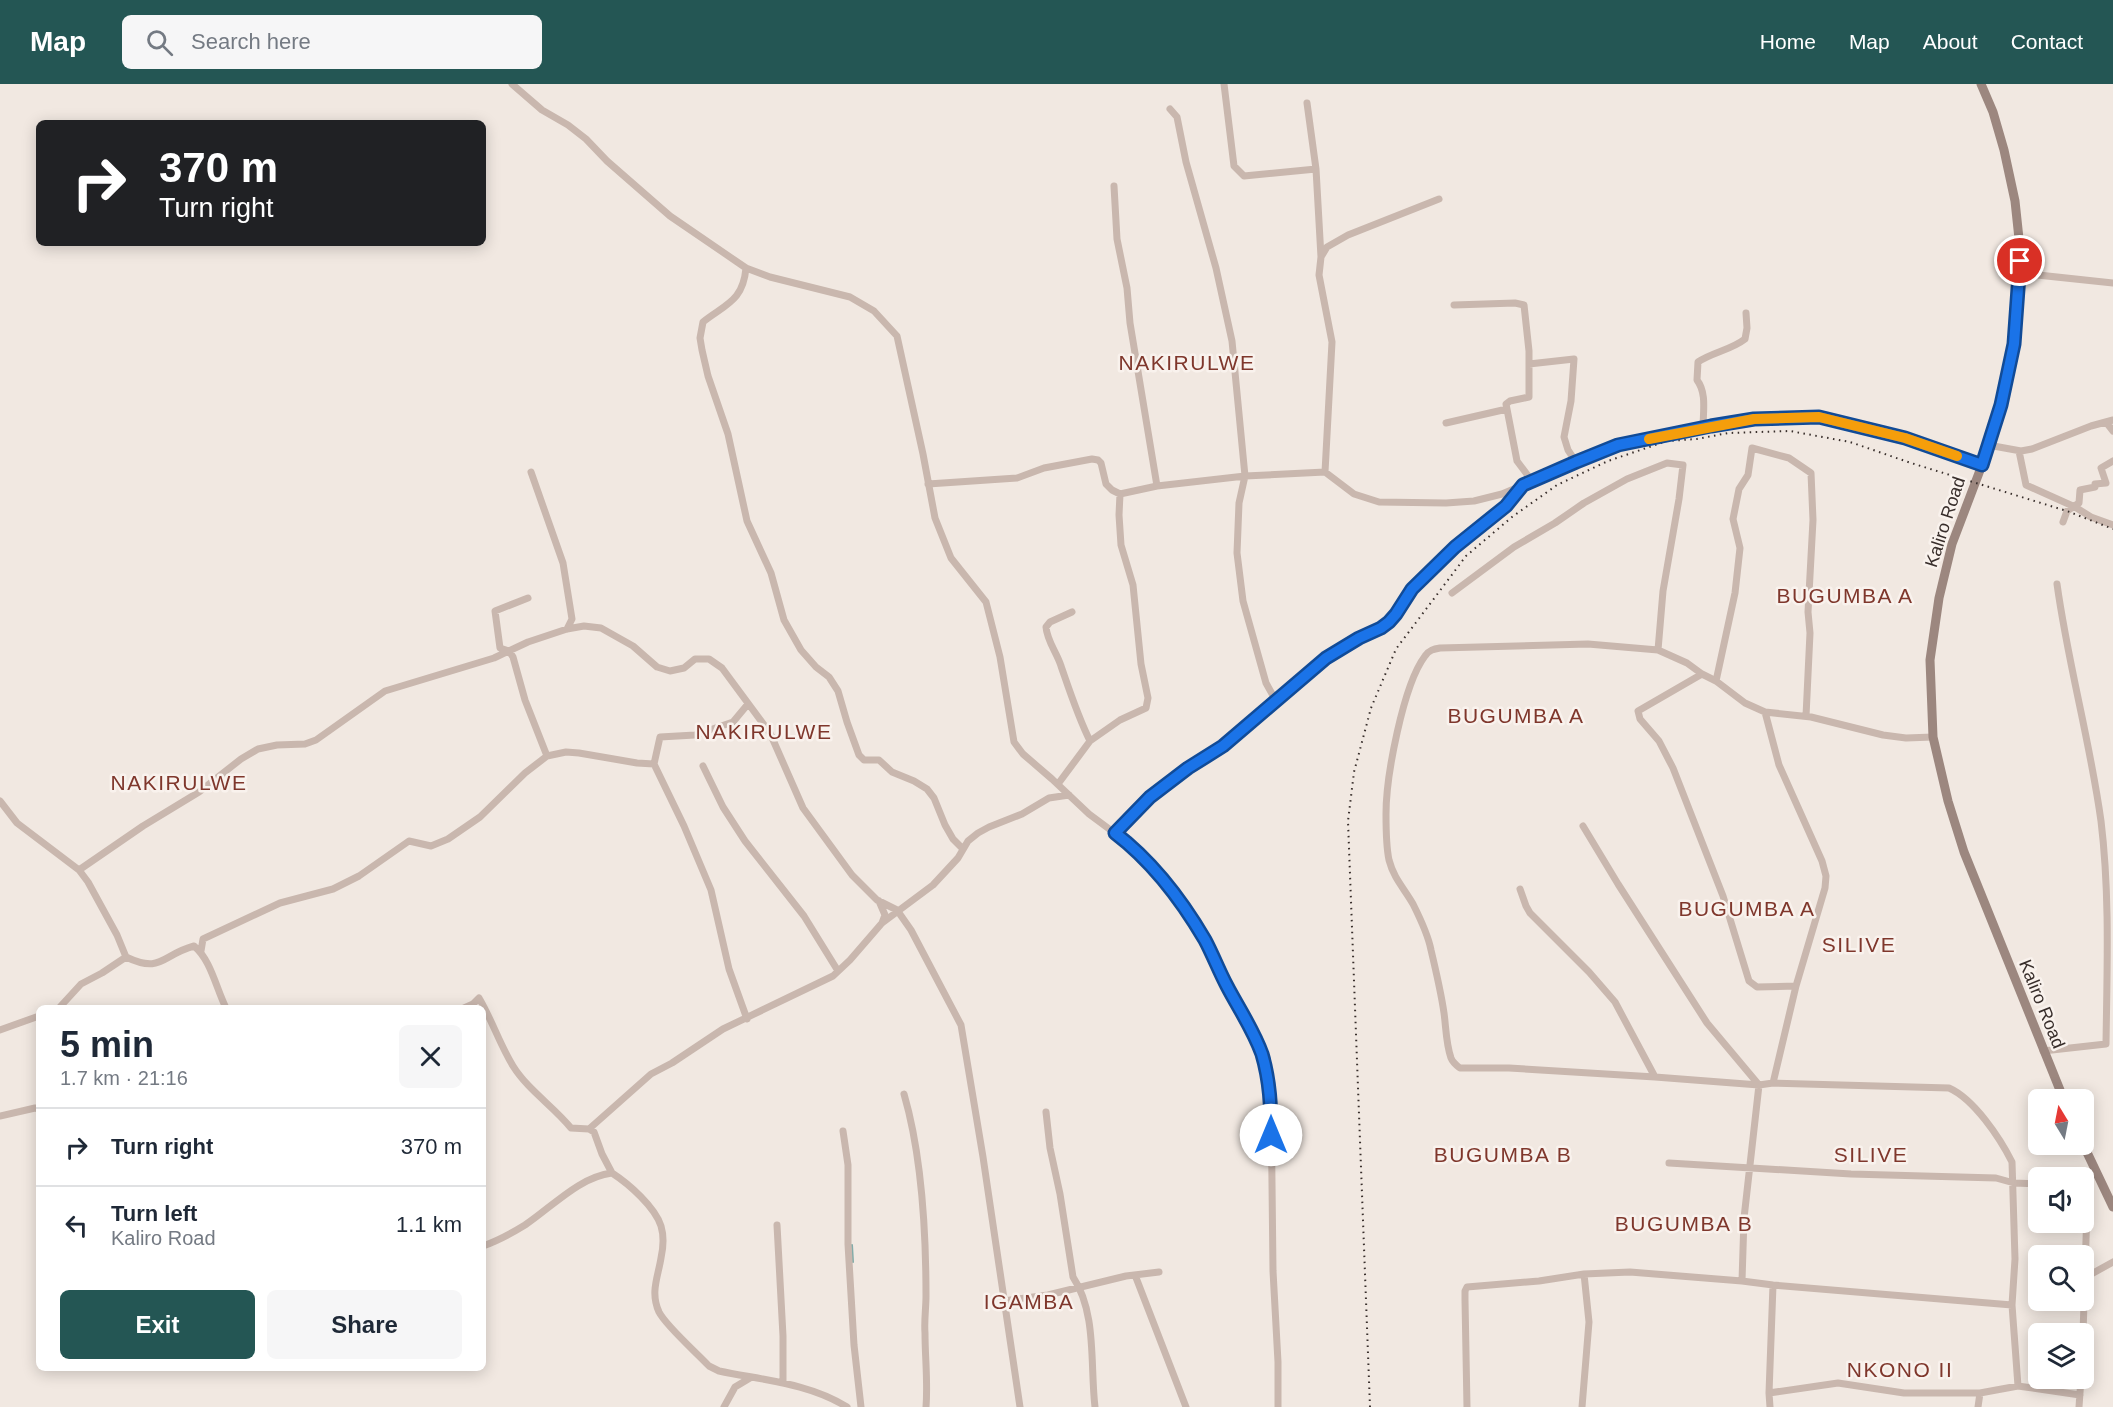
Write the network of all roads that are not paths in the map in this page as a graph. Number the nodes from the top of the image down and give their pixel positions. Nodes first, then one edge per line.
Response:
1 (512, 84) edge
2 (1224, 84) edge
3 (1982, 84) edge
4 (1307, 103) dead end
5 (1170, 109) dead end
6 (1316, 169) junction
7 (1114, 186) dead end
8 (1439, 200) dead end
9 (1321, 257) junction
10 (746, 268) junction
11 (2019, 273) junction
12 (2113, 283) edge
13 (1454, 305) dead end
14 (1746, 313) dead end
15 (1529, 364) junction
16 (1507, 409) junction
17 (2109, 421) edge
18 (1446, 423) dead end
19 (1703, 428) junction
20 (2113, 431) edge
21 (1988, 445) junction
22 (2019, 450) junction
23 (2113, 461) edge
24 (1576, 462) junction
25 (1982, 465) junction
26 (531, 472) dead end
27 (1325, 472) junction
28 (1245, 476) junction
29 (1532, 481) junction
30 (928, 484) junction
31 (1523, 485) junction
32 (1158, 486) junction
33 (1120, 494) junction
34 (2075, 507) junction
35 (2063, 522) dead end
36 (2113, 525) edge
37 (2057, 584) dead end
38 (1452, 592) dead end
39 (528, 598) dead end
40 (1072, 612) dead end
41 (567, 629) junction
42 (1658, 650) junction
43 (509, 651) junction
44 (1702, 674) junction
45 (1716, 681) junction
46 (1276, 701) junction
47 (748, 704) junction
48 (1765, 712) junction
49 (1806, 716) junction
50 (1933, 737) junction
51 (1090, 741) junction
52 (548, 756) junction
53 (654, 764) junction
54 (704, 766) dead end
55 (1058, 784) junction
56 (1069, 795) junction
57 (0, 801) edge
58 (1583, 826) dead end
59 (1115, 833) junction
60 (963, 849) junction
61 (79, 870) junction
62 (1520, 889) dead end
63 (879, 901) junction
64 (2110, 909) edge
65 (897, 910) junction
66 (882, 922) junction
67 (201, 951) junction
68 (126, 957) junction
69 (838, 971) junction
70 (1796, 986) junction
71 (61, 1005) edge
72 (225, 1005) edge
73 (473, 1005) edge
74 (482, 1005) edge
75 (486, 1012) edge
76 (36, 1017) edge
77 (747, 1019) junction
78 (0, 1030) edge
79 (2109, 1044) edge
80 (2043, 1051) junction
81 (1655, 1077) junction
82 (1773, 1083) junction
83 (1758, 1085) junction
84 (2059, 1089) edge
85 (904, 1094) dead end
86 (36, 1108) edge
87 (1046, 1112) dead end
88 (0, 1116) edge
89 (589, 1129) junction
90 (843, 1131) dead end
91 (1669, 1163) dead end
92 (1748, 1168) junction
93 (612, 1173) junction
94 (2094, 1182) edge
95 (2014, 1183) junction
96 (2028, 1184) edge
97 (2113, 1207) edge
98 (777, 1225) dead end
99 (486, 1245) edge
100 (2113, 1262) edge
101 (1159, 1272) dead end
102 (2094, 1273) edge
103 (1584, 1274) junction
104 (1135, 1275) junction
105 (1742, 1281) junction
106 (1773, 1285) junction
107 (1080, 1288) junction
108 (1003, 1301) junction
109 (2012, 1305) junction
110 (750, 1378) junction
111 (783, 1383) junction
112 (2018, 1386) junction
113 (2080, 1389) edge
114 (1980, 1393) junction
115 (1769, 1394) junction
116 (2080, 1395) junction
117 (724, 1407) edge
118 (847, 1407) edge
119 (861, 1407) edge
120 (926, 1407) edge
121 (1020, 1407) edge
122 (1095, 1407) edge
123 (1186, 1407) edge
124 (1278, 1407) edge
125 (1467, 1407) edge
126 (1582, 1407) edge
127 (1770, 1407) edge
128 (1978, 1407) edge
129 (2079, 1407) edge

1 - 10 street
2 - 6 street
3 - 11 main road, Kaliro Road
4 - 6 street
5 - 28 street
6 - 9 street
7 - 32 street
8 - 9 street
9 - 27 street
10 - 30 street
10 - 60 street
11 - 12 street
11 - 21 main road, Kaliro Road
13 - 15 street
14 - 19 street
15 - 16 street
15 - 24 street
16 - 18 street
16 - 29 street
17 - 20 street
17 - 22 street
19 - 24 street
19 - 25 street
21 - 22 street
21 - 25 main road, Kaliro Road
22 - 34 street
23 - 34 street
24 - 29 street
25 - 50 main road, Kaliro Road
26 - 41 street
27 - 28 street
27 - 31 street
28 - 32 street
28 - 46 street
29 - 31 street
30 - 33 street
30 - 55 street
31 - 46 street
32 - 33 street
33 - 51 street
34 - 35 street
34 - 36 street
37 - 64 street
38 - 42 street
39 - 43 street
40 - 51 street
41 - 43 street
41 - 47 street
42 - 44 street
42 - 81 street
43 - 52 street
43 - 61 street
44 - 45 street
44 - 70 street
45 - 48 street
45 - 49 street
46 - 59 street
47 - 53 street
47 - 63 street
48 - 49 street
48 - 70 street
49 - 50 street
50 - 80 main road, Kaliro Road
51 - 55 street
52 - 53 street
52 - 67 street
53 - 77 street
54 - 69 street
55 - 56 street
56 - 59 street
56 - 60 street
57 - 61 street
58 - 83 street
59 - 124 street
60 - 65 street
61 - 68 street
62 - 81 street
63 - 65 street
63 - 66 street
64 - 79 street
65 - 66 street
65 - 108 street
66 - 69 street
67 - 68 street
67 - 72 street
68 - 71 street
69 - 77 street
70 - 82 street
73 - 74 street
75 - 89 street
76 - 78 street
77 - 89 street
79 - 80 street
80 - 84 main road, Kaliro Road
81 - 83 street
82 - 83 street
82 - 95 street
83 - 92 street
85 - 120 street
86 - 88 street
87 - 107 street
89 - 93 street
90 - 119 street
91 - 92 street
92 - 95 street
92 - 105 street
93 - 99 street
93 - 110 street
94 - 97 main road
95 - 96 street
95 - 109 street
98 - 111 street
100 - 102 street
101 - 104 street
103 - 105 street
103 - 125 street
103 - 126 street
104 - 107 street
104 - 123 street
105 - 106 street
106 - 109 street
106 - 115 street
107 - 108 street
107 - 122 street
108 - 121 street
109 - 112 street
110 - 111 street
110 - 117 street
111 - 118 street
112 - 114 street
112 - 116 street
113 - 116 street
114 - 115 street
114 - 128 street
115 - 127 street
116 - 129 street

